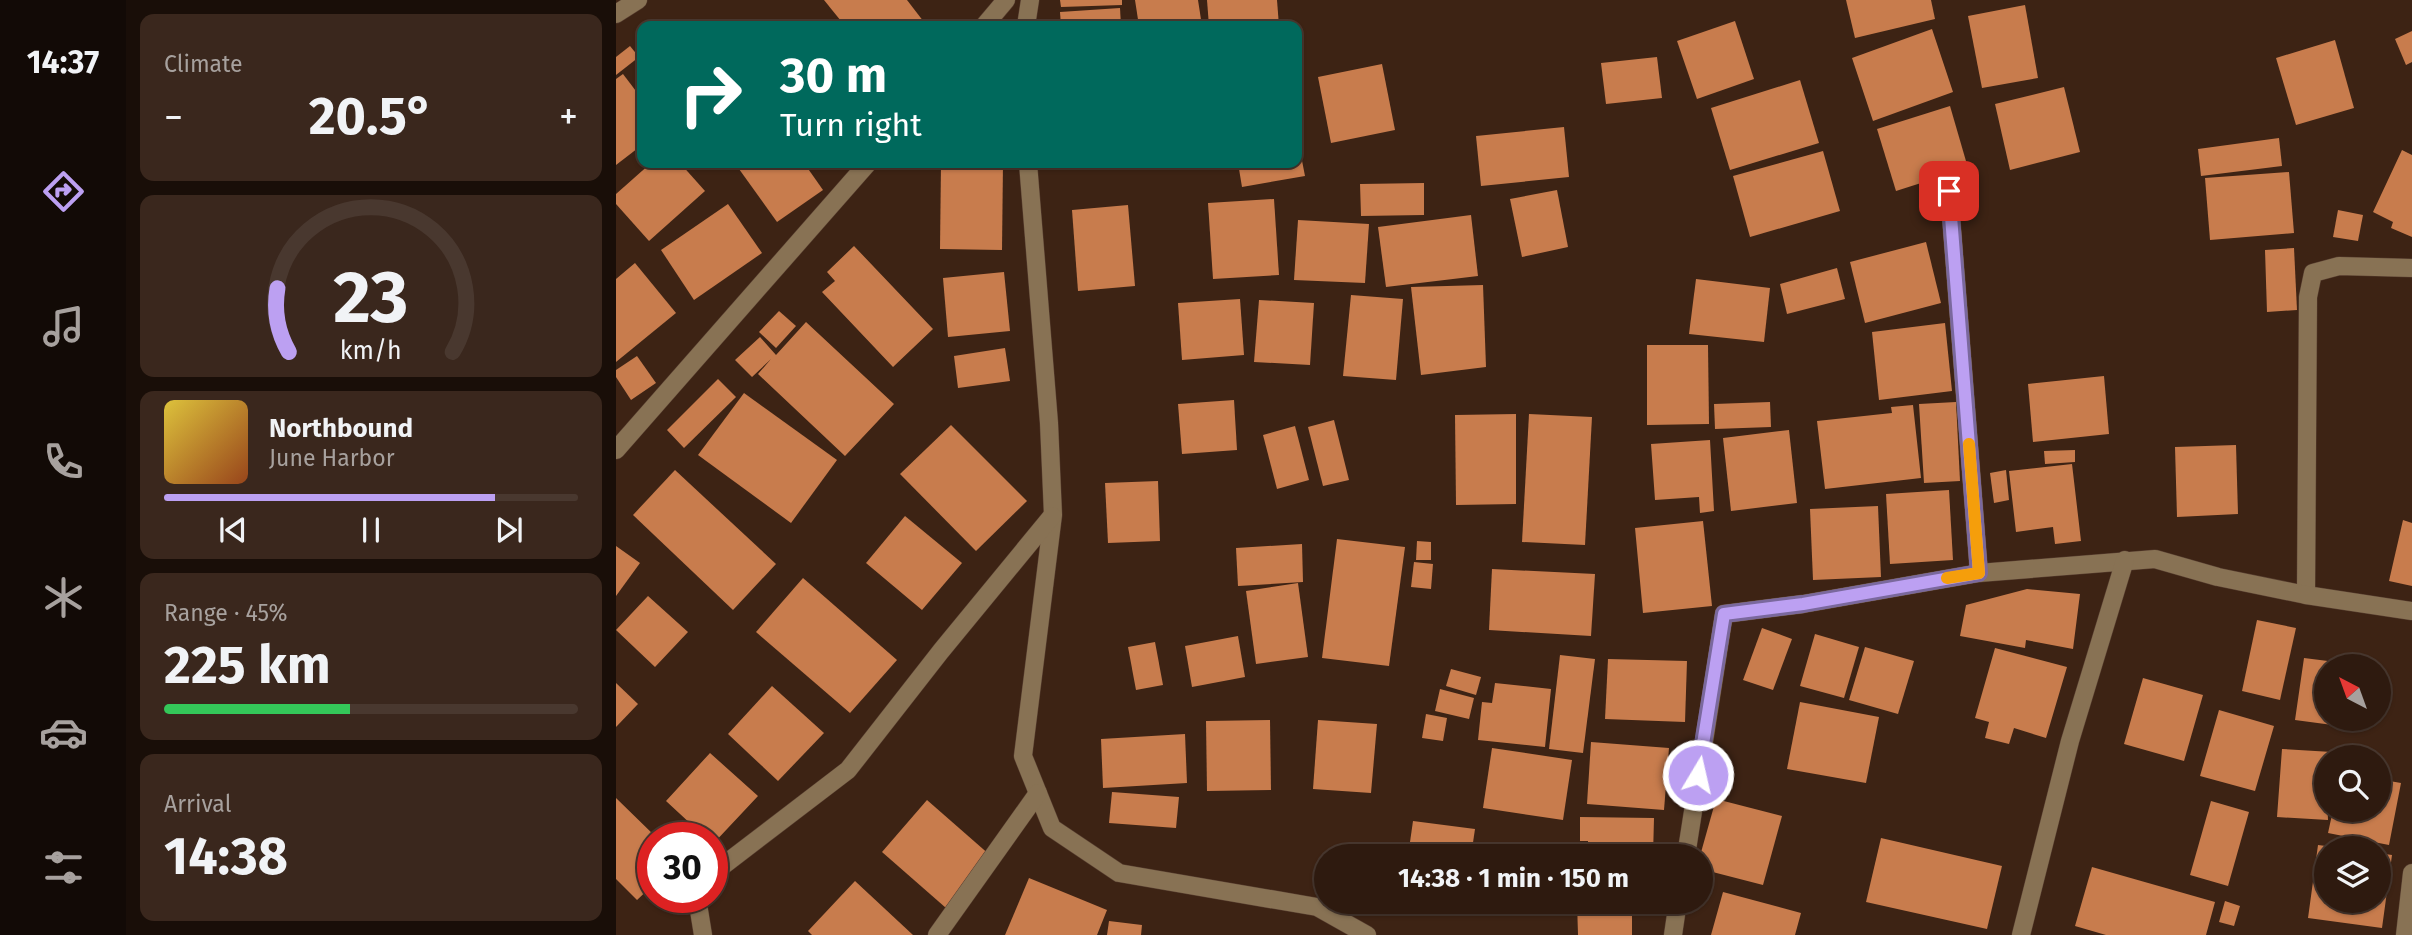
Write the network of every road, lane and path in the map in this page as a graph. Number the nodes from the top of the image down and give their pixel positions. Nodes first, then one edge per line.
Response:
1 (638, 0) edge
2 (1006, 0) edge
3 (1030, 0) edge
4 (616, 14) edge
5 (988, 21) edge
6 (1027, 21) edge
7 (864, 168) edge
8 (1028, 168) edge
9 (1949, 191) dead end
10 (2412, 268) edge
11 (616, 450) edge
12 (1053, 515) junction
13 (2125, 560) junction
14 (1979, 573) junction
15 (2306, 595) junction
16 (2412, 611) edge
17 (1038, 793) junction
18 (1688, 844) edge
19 (728, 862) edge
20 (2412, 873) edge
21 (699, 913) edge
22 (1676, 914) edge
23 (703, 935) edge
24 (937, 935) edge
25 (1367, 935) edge
26 (1673, 935) edge
27 (2021, 935) edge
28 (2405, 935) edge

1 - 4 street
2 - 5 street
3 - 6 street
7 - 11 street
8 - 12 street
9 - 14 street
10 - 15 street
12 - 17 street
12 - 19 street
13 - 14 street
13 - 15 street
13 - 27 street
14 - 18 street
15 - 16 street
17 - 24 street
17 - 25 street
20 - 28 street
21 - 23 street
22 - 26 street

